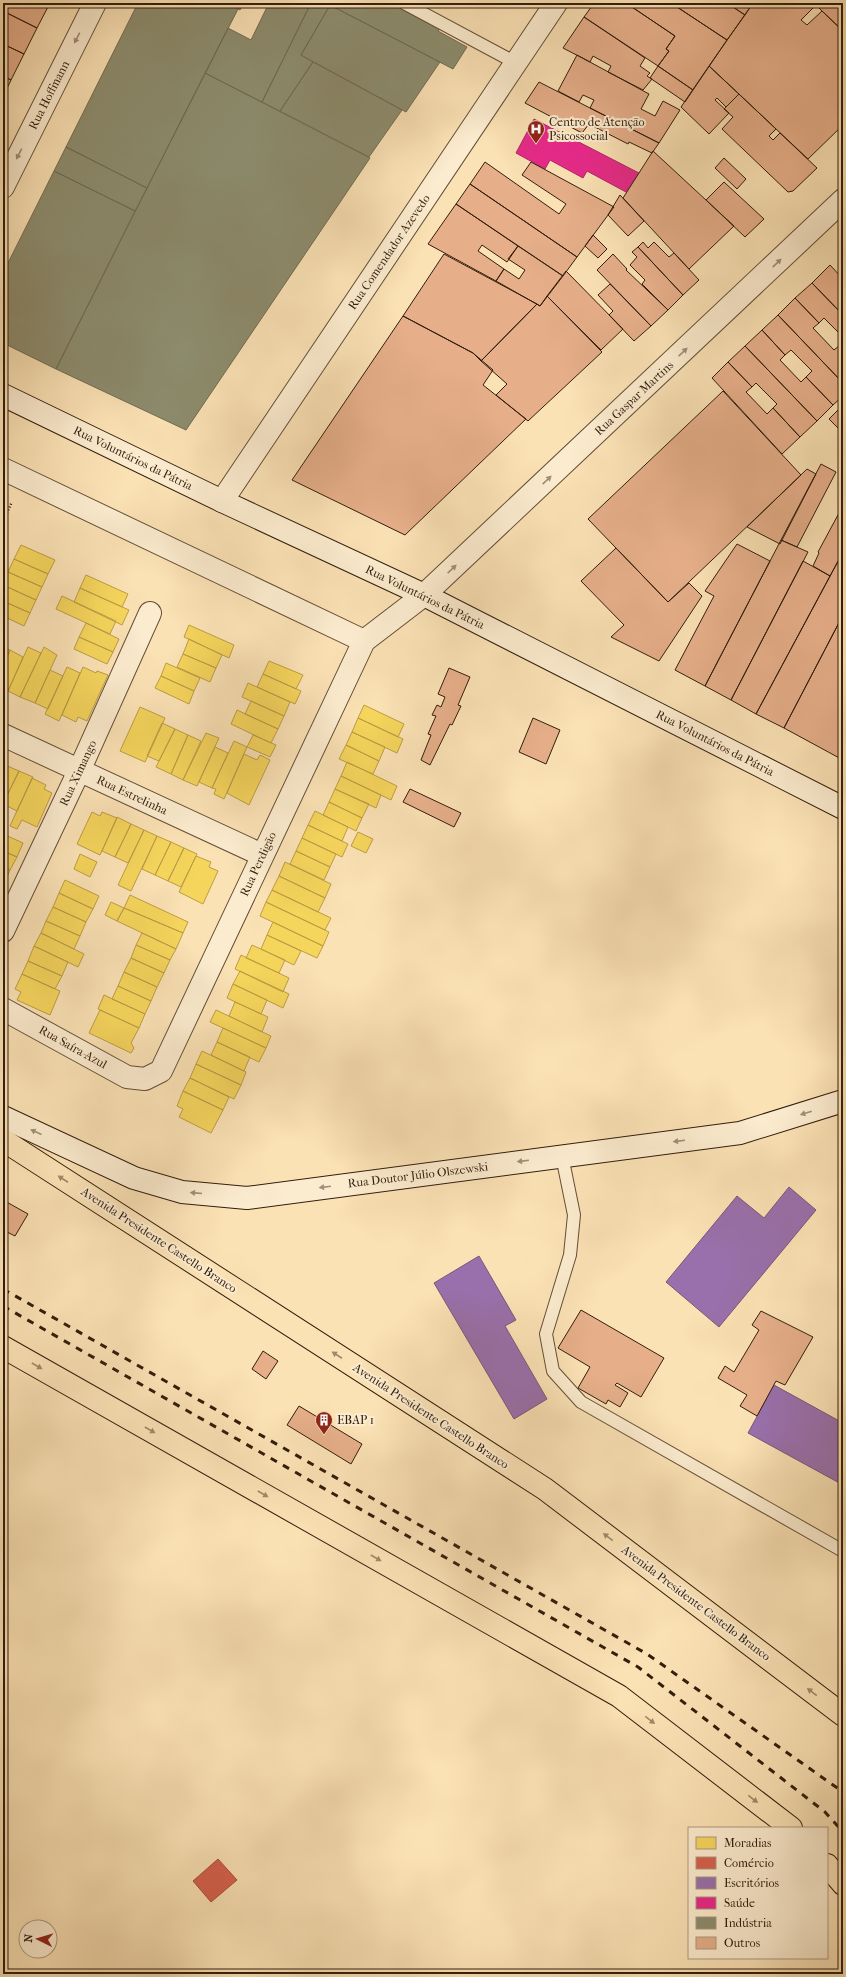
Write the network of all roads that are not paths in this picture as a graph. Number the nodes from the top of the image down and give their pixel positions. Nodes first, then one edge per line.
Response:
1 (95, 3) edge
2 (404, 3) edge
3 (556, 3) edge
4 (516, 63) junction
5 (3, 187) edge
6 (843, 200) edge
7 (3, 396) edge
8 (3, 469) edge
9 (222, 501) junction
10 (424, 595) junction
11 (150, 613) dead end
12 (364, 641) junction
13 (3, 735) edge
14 (79, 771) junction
15 (843, 808) edge
16 (262, 855) junction
17 (3, 931) edge
18 (3, 1009) edge
19 (145, 1079) joint
20 (843, 1101) edge
21 (3, 1117) edge
22 (3, 1140) edge
23 (562, 1156) junction
24 (3, 1347) edge
25 (843, 1551) edge
26 (843, 1715) edge
27 (790, 1827) edge
28 (828, 1866) edge
29 (843, 1884) edge

1 -> 5 street, Rua Hoffmann
2 - 4 lane
3 - 4 street, Rua Comendador Azevedo
4 - 9 street, Rua Comendador Azevedo
10 -> 6 street, Rua Gaspar Martins
7 - 9 street, Rua Voluntários da Pátria
8 - 12 street
9 - 10 street, Rua Voluntários da Pátria
10 - 12 street, Rua Gaspar Martins
10 - 15 street, Rua Voluntários da Pátria
11 - 14 street, Rua Ximango
12 - 16 street, Rua Perdigão
13 - 14 street, Rua Estrelinha
14 - 16 street, Rua Estrelinha
14 - 17 street, Rua Ximango
16 - 19 street, Rua Perdigão
18 - 19 street, Rua Saíra-Azul
20 -> 23 street, Rua Doutor Júlio Olszewski
23 -> 21 street, Rua Doutor Júlio Olszewski
26 -> 22 main road, Avenida Presidente Castello Branco
23 - 25 lane
24 -> 27 main road
28 - 29 main road

